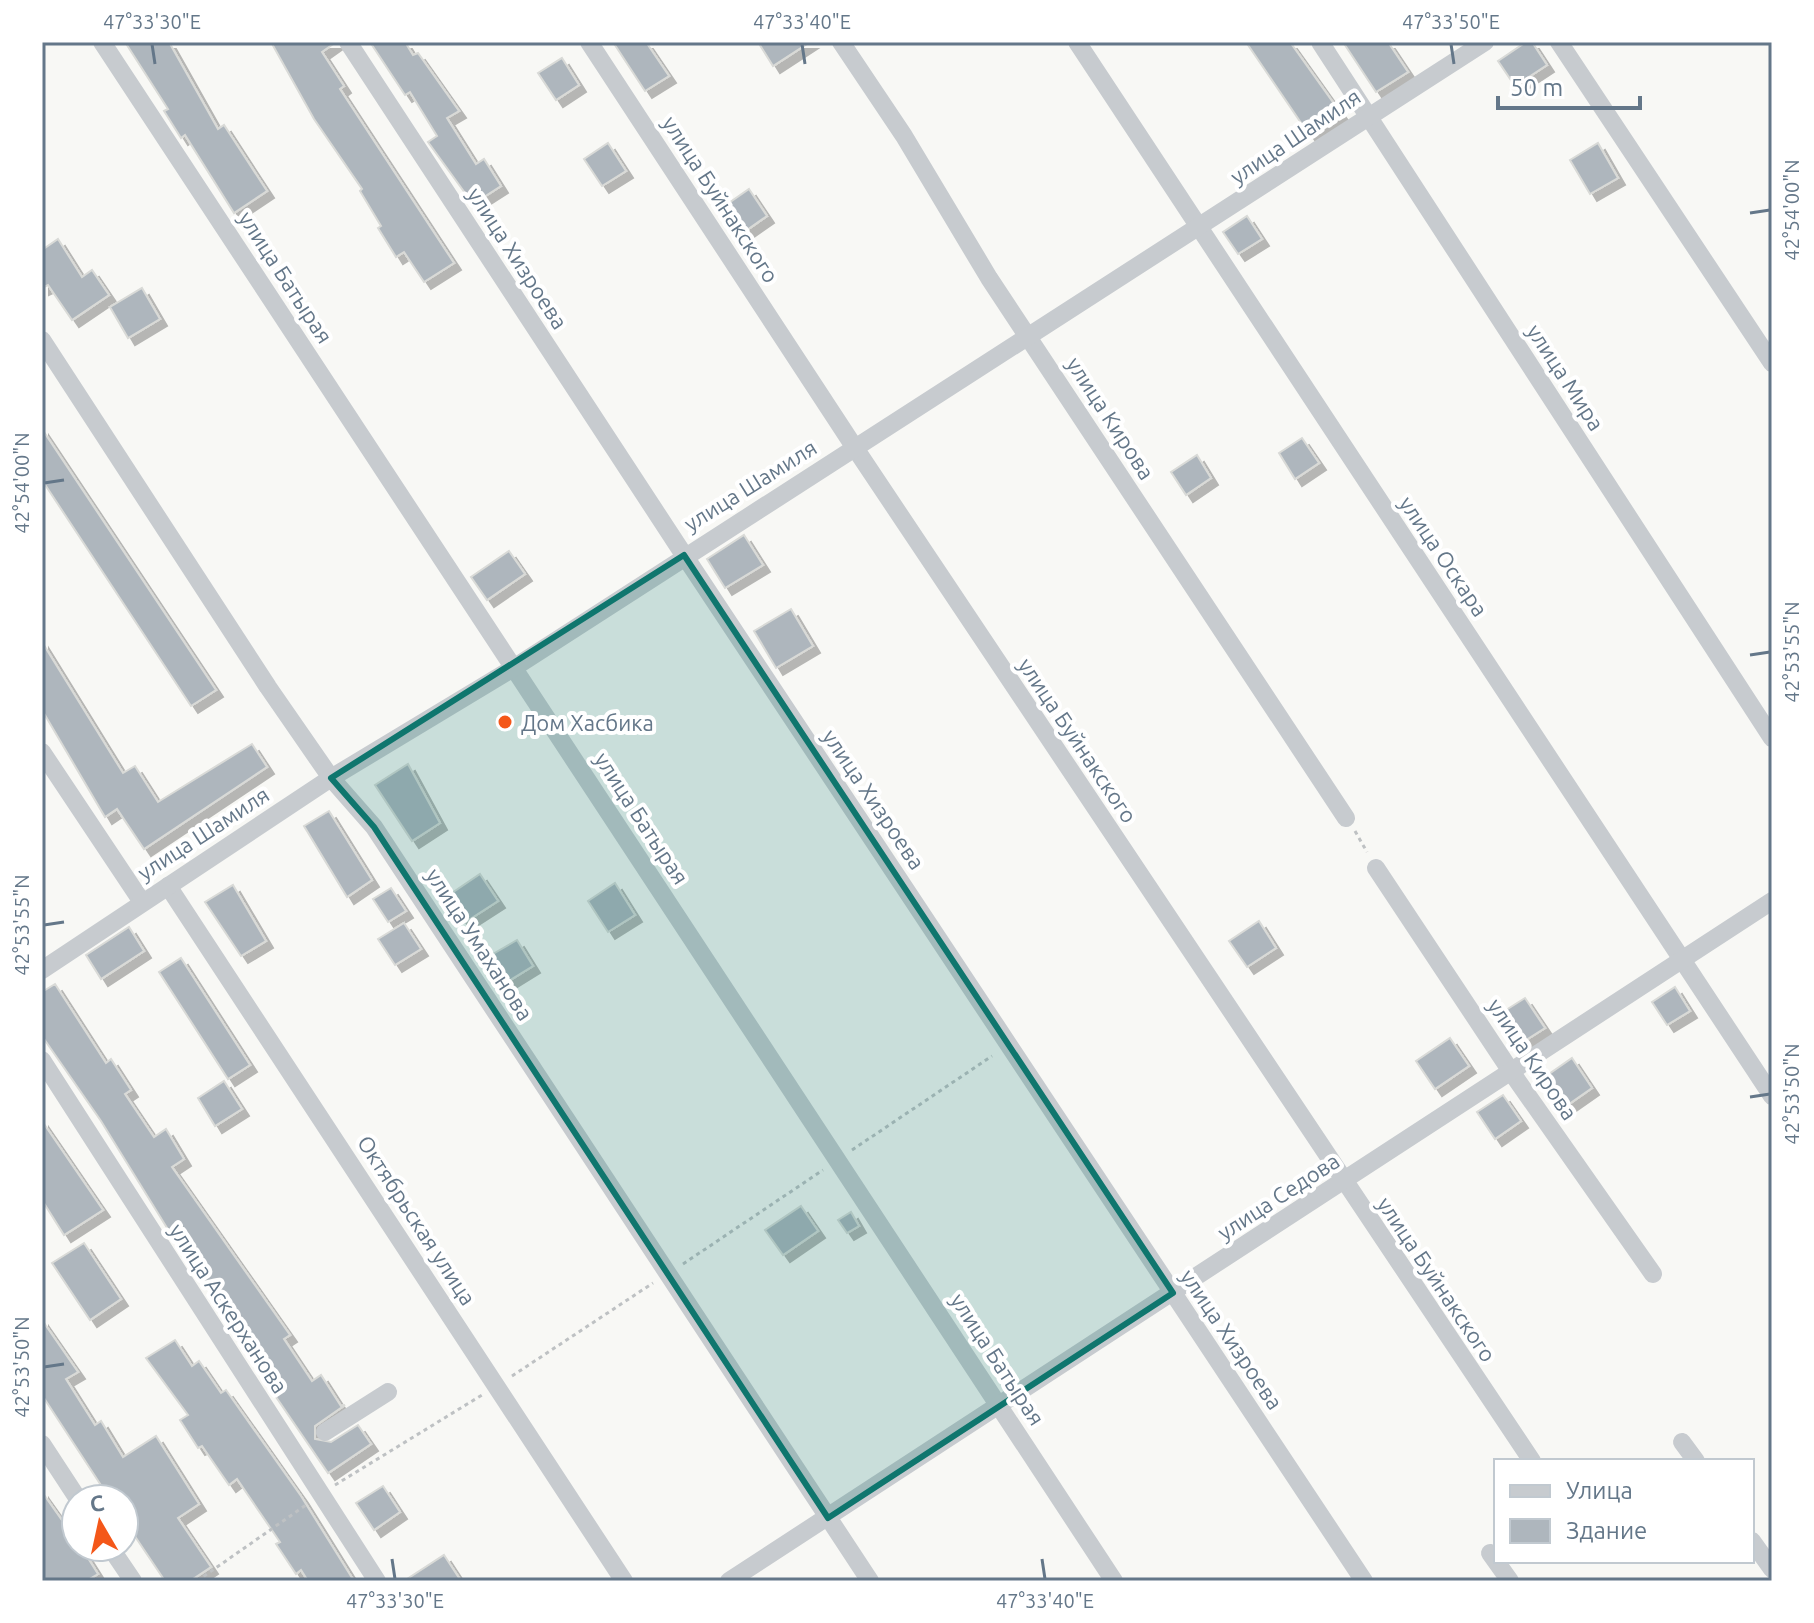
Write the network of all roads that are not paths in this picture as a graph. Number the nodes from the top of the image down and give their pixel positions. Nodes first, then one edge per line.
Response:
1 (102, 42) edge
2 (348, 42) edge
3 (589, 42) edge
4 (841, 42) edge
5 (1077, 42) edge
6 (1320, 42) edge
7 (1485, 42) edge
8 (1559, 42) edge
9 (1369, 116) junction
10 (1198, 229) junction
11 (1028, 337) junction
12 (42, 340) edge
13 (1772, 363) edge
14 (855, 448) junction
15 (684, 555) junction
16 (515, 667) junction
17 (1772, 738) edge
18 (42, 752) edge
19 (331, 778) junction
20 (1346, 818) road end
21 (1376, 868) road end
22 (168, 886) junction
23 (1772, 901) edge
24 (142, 902) junction
25 (1683, 959) junction
26 (42, 970) edge
27 (42, 1060) edge
28 (1512, 1073) junction
29 (1772, 1096) edge
30 (1343, 1183) junction
31 (1653, 1274) dead end
32 (1173, 1293) junction
33 (388, 1392) dead end
34 (1000, 1406) junction
35 (325, 1432) dead end
36 (1682, 1442) dead end
37 (42, 1444) edge
38 (1531, 1459) edge
39 (1695, 1459) edge
40 (68, 1483) edge
41 (828, 1518) junction
42 (1754, 1544) edge
43 (1490, 1553) dead end
44 (1494, 1559) edge
45 (121, 1563) edge
46 (1497, 1563) edge
47 (1772, 1569) edge
48 (133, 1581) edge
49 (377, 1581) edge
50 (624, 1581) edge
51 (729, 1581) edge
52 (870, 1581) edge
53 (1114, 1581) edge
54 (1364, 1581) edge
55 (1510, 1581) edge

1 - 16 street, улица Батырая
2 - 15 street, улица Хизроева
3 - 14 street, улица Буйнакского
4 - 11 street, улица Кирова
5 - 10 street, улица Оскара
6 - 9 street, улица Мира
7 - 9 street, улица Шамиля
8 - 13 street
9 - 10 street, улица Шамиля
9 - 17 street, улица Мира
10 - 11 street, улица Шамиля
10 - 25 street, улица Оскара
11 - 14 street, улица Шамиля
11 - 20 street, улица Кирова
12 - 19 street, улица Умаханова
14 - 15 street, улица Шамиля
14 - 30 street, улица Буйнакского
15 - 16 street, улица Шамиля
15 - 32 street, улица Хизроева
16 - 19 street, улица Шамиля
16 - 34 street, улица Батырая
18 - 24 street
19 - 22 street, улица Шамиля
19 - 41 street, улица Умаханова
21 - 28 street, улица Кирова
22 - 24 street, улица Шамиля
22 - 50 street, Октябрьская улица
23 - 25 street, улица Седова
24 - 26 street, улица Шамиля
25 - 28 street, улица Седова
25 - 29 street, улица Оскара
27 - 49 street, улица Аскерханова
28 - 30 street, улица Седова
28 - 31 street, улица Кирова
30 - 32 street, улица Седова
30 - 38 street, улица Буйнакского
32 - 34 street, улица Седова
32 - 54 street, улица Хизроева
33 - 35 street
34 - 41 street, улица Седова
34 - 53 street, улица Батырая
36 - 39 street
37 - 40 street
41 - 51 street, улица Седова
41 - 52 street, улица Умаханова
42 - 47 street
43 - 44 street
45 - 48 street
46 - 55 street

